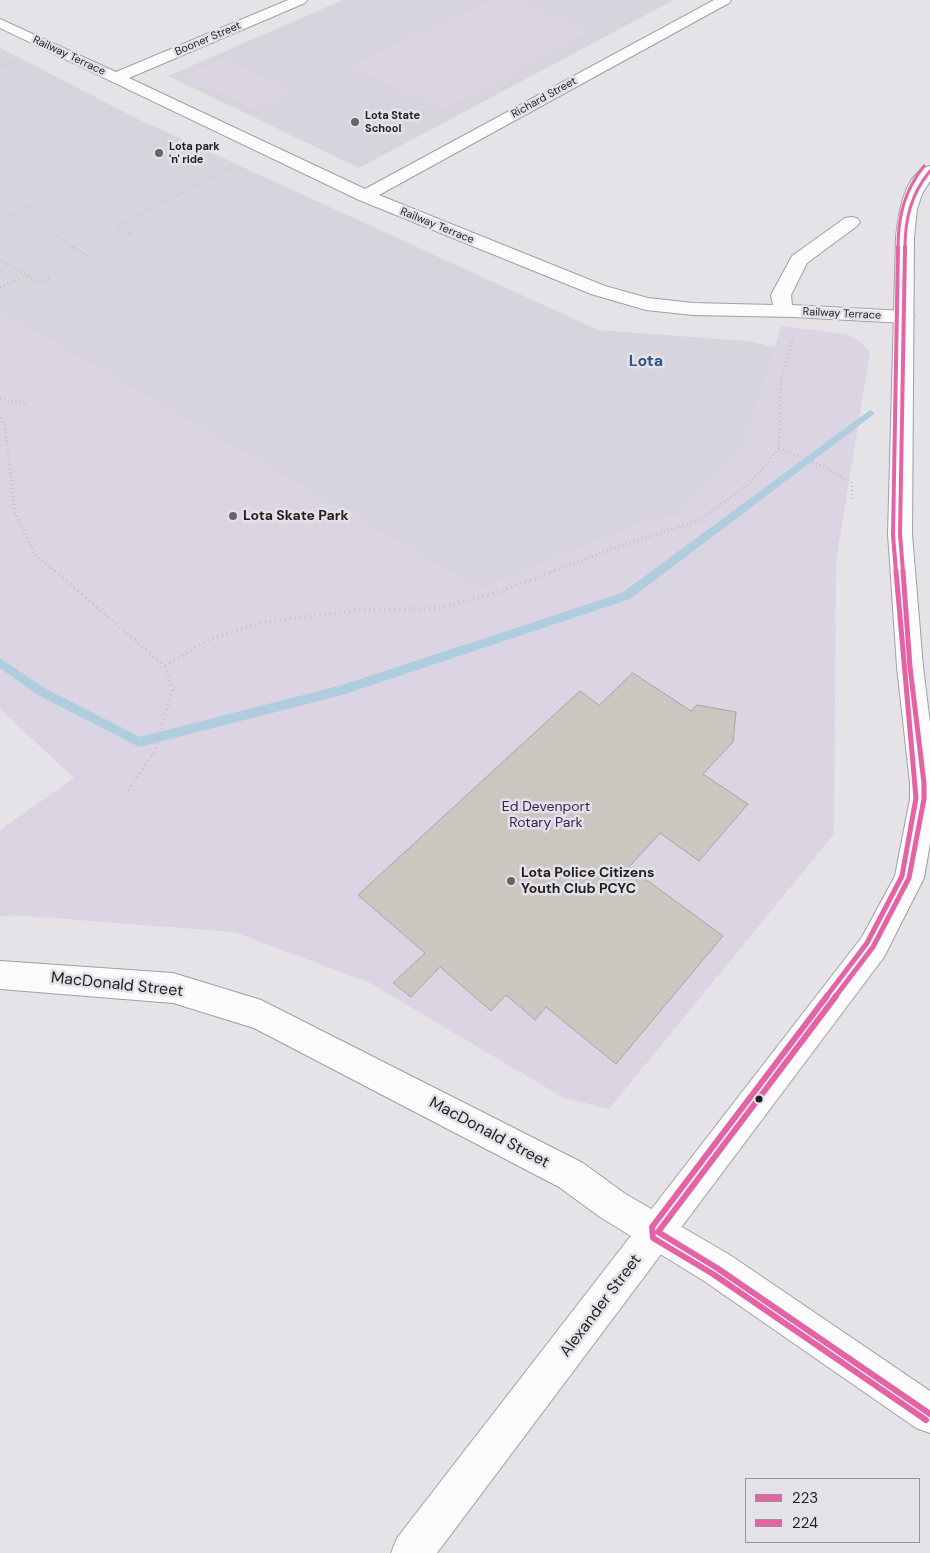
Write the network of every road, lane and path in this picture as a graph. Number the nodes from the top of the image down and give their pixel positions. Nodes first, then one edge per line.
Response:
1 (300, 0) edge
2 (724, 0) edge
3 (0, 23) edge
4 (116, 78) junction
5 (238, 163) dead end
6 (930, 171) edge
7 (365, 196) junction
8 (34, 204) dead end
9 (20, 211) junction
10 (8, 217) dead end
11 (850, 222) dead end
12 (122, 238) dead end
13 (88, 257) dead end
14 (0, 260) edge
15 (28, 276) junction
16 (52, 276) dead end
17 (0, 287) edge
18 (789, 312) junction
19 (904, 317) junction
20 (0, 399) edge
21 (28, 404) dead end
22 (0, 418) edge
23 (779, 448) junction
24 (852, 499) dead end
25 (165, 666) junction
26 (923, 709) edge
27 (128, 790) dead end
28 (0, 975) edge
29 (658, 1232) junction
30 (930, 1414) edge
31 (412, 1553) edge

1 - 4 street, Booner Street
2 - 7 street, Richard Street
3 - 4 street, Railway Terrace
4 - 7 street, Railway Terrace
5 - 12 path
6 - 19 street, Alexander Street
7 - 18 street, Railway Terrace
8 - 9 path
9 - 10 path
9 - 13 path
11 - 18 street
14 - 15 path
15 - 16 path
15 - 17 path
18 - 19 street, Railway Terrace
18 - 23 path
19 - 26 street, Alexander Street
20 - 21 path
22 - 25 path
23 - 24 path
23 - 25 path
25 - 27 path
26 - 29 street, Alexander Street
28 - 29 street, MacDonald Street
29 - 30 street, MacDonald Street
29 - 31 street, Alexander Street

